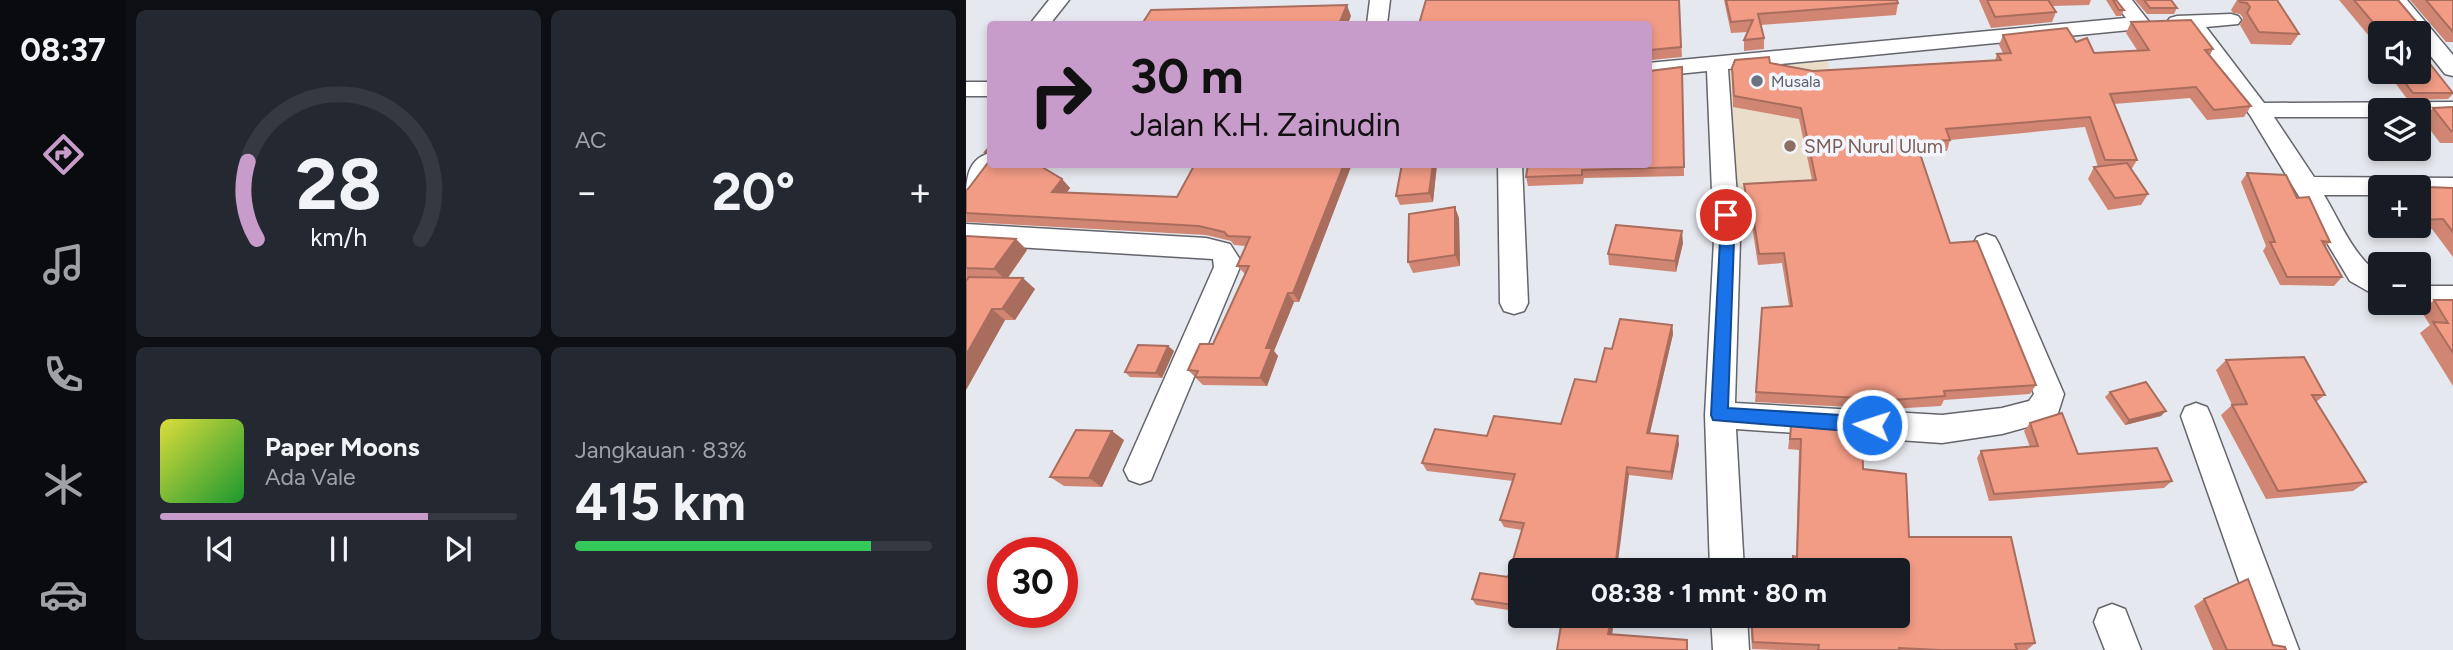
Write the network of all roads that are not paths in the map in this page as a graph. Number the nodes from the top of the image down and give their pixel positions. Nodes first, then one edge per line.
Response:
1 (1059, 0) edge
2 (1380, 0) edge
3 (2122, 0) edge
4 (2397, 0) edge
5 (2231, 20) dead end
6 (1042, 21) edge
7 (1377, 21) edge
8 (2192, 22) junction
9 (2140, 23) junction
10 (1717, 65) junction
11 (2453, 69) edge
12 (1652, 70) edge
13 (966, 89) edge
14 (987, 89) edge
15 (2453, 109) edge
16 (2258, 110) junction
17 (987, 165) edge
18 (1510, 168) edge
19 (2307, 186) junction
20 (2453, 187) edge
21 (966, 191) edge
22 (966, 234) edge
23 (1986, 244) dead end
24 (2368, 279) edge
25 (2431, 297) edge
26 (2453, 297) edge
27 (1514, 303) dead end
28 (1720, 415) junction
29 (2196, 416) dead end
30 (1140, 470) dead end
31 (1726, 558) edge
32 (1730, 628) edge
33 (1731, 650) edge
34 (2281, 650) edge

1 - 6 street
2 - 7 street
3 - 9 street
4 - 11 street
5 - 8 street
8 - 9 street
8 - 16 street
9 - 10 street
10 - 12 street
10 - 28 street
13 - 14 street
15 - 16 street
16 - 19 street
17 - 21 street
18 - 27 street
19 - 20 street
19 - 24 street
22 - 30 street
23 - 28 street
25 - 26 street
28 - 31 street
29 - 34 street
32 - 33 street

